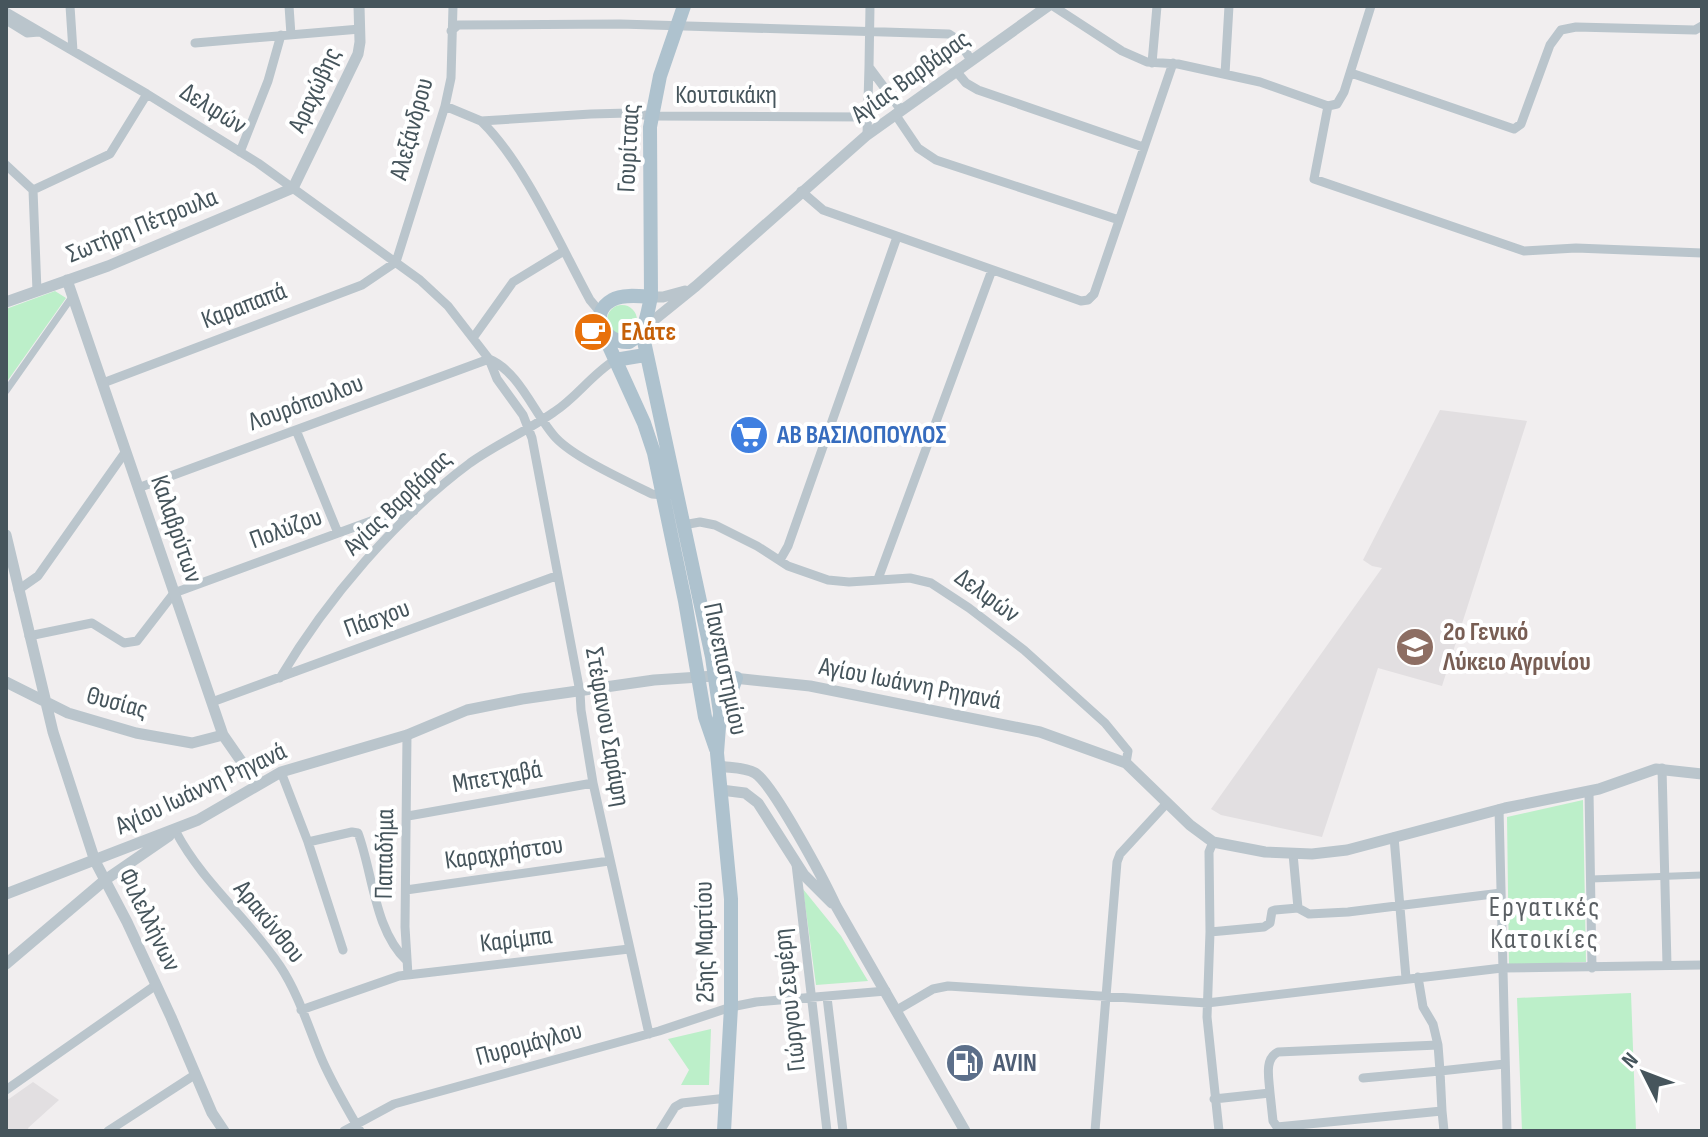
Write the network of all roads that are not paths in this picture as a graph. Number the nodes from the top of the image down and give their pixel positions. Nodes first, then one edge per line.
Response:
1 (70, 6) edge
2 (289, 6) edge
3 (359, 6) edge
4 (453, 6) edge
5 (684, 6) edge
6 (870, 6) edge
7 (1050, 6) edge
8 (1157, 6) edge
9 (1229, 6) edge
10 (1371, 6) edge
11 (6, 12) edge
12 (6, 20) edge
13 (1702, 26) edge
14 (675, 28) junction
15 (360, 29) junction
16 (451, 31) junction
17 (39, 32) junction
18 (869, 32) junction
19 (286, 35) junction
20 (195, 43) dead end
21 (73, 51) junction
22 (971, 60) junction
23 (1152, 63) junction
24 (1173, 63) junction
25 (869, 67) junction
26 (956, 71) junction
27 (1351, 73) junction
28 (1225, 74) junction
29 (147, 94) junction
30 (445, 106) junction
31 (1328, 106) junction
32 (898, 112) junction
33 (651, 116) junction
34 (867, 117) junction
35 (481, 121) junction
36 (867, 135) junction
37 (1143, 147) junction
38 (240, 152) junction
39 (6, 165) edge
40 (293, 188) junction
41 (33, 190) junction
42 (801, 191) junction
43 (1119, 220) junction
44 (897, 237) junction
45 (564, 251) junction
46 (1702, 253) edge
47 (396, 262) junction
48 (992, 270) junction
49 (67, 280) junction
50 (696, 286) junction
51 (37, 291) junction
52 (72, 297) junction
53 (624, 297) junction
54 (651, 297) junction
55 (6, 302) edge
56 (601, 313) junction
57 (644, 326) junction
58 (602, 329) junction
59 (473, 338) junction
60 (645, 355) junction
61 (489, 359) junction
62 (615, 360) junction
63 (103, 383) junction
64 (6, 391) edge
65 (543, 419) junction
66 (529, 426) junction
67 (296, 430) junction
68 (557, 439) junction
69 (126, 451) junction
70 (535, 451) junction
71 (138, 488) junction
72 (669, 494) junction
73 (414, 511) junction
74 (677, 526) junction
75 (338, 533) junction
76 (6, 535) edge
77 (780, 560) junction
78 (556, 576) junction
79 (878, 579) junction
80 (18, 590) junction
81 (174, 593) junction
82 (29, 636) junction
83 (715, 676) junction
84 (699, 677) junction
85 (280, 678) junction
86 (736, 678) junction
87 (6, 682) edge
88 (580, 692) junction
89 (212, 702) junction
90 (45, 703) junction
91 (721, 723) junction
92 (223, 735) junction
93 (407, 735) junction
94 (718, 760) junction
95 (1126, 763) junction
96 (1662, 768) junction
97 (281, 772) junction
98 (1702, 774) edge
99 (593, 783) junction
100 (257, 784) junction
101 (721, 790) junction
102 (1589, 792) junction
103 (1167, 803) junction
104 (1499, 809) junction
105 (408, 816) junction
106 (198, 820) junction
107 (176, 832) junction
108 (1394, 837) junction
109 (308, 842) junction
110 (1213, 842) junction
111 (1293, 854) junction
112 (95, 861) junction
113 (609, 861) junction
114 (796, 864) junction
115 (1702, 875) edge
116 (1665, 877) junction
117 (1591, 879) junction
118 (105, 880) junction
119 (406, 890) junction
120 (1501, 893) junction
121 (6, 894) edge
122 (1401, 905) junction
123 (836, 906) junction
124 (1298, 908) junction
125 (1210, 932) junction
126 (629, 949) junction
127 (343, 950) dead end
128 (407, 961) junction
129 (6, 964) edge
130 (1667, 965) junction
131 (1702, 965) edge
132 (1502, 968) junction
133 (1592, 968) junction
134 (408, 975) junction
135 (1418, 977) junction
136 (1406, 978) junction
137 (156, 985) junction
138 (886, 991) junction
139 (1106, 995) junction
140 (827, 997) junction
141 (811, 998) junction
142 (1207, 1003) junction
143 (731, 1007) junction
144 (301, 1010) junction
145 (897, 1010) junction
146 (649, 1034) junction
147 (1438, 1045) junction
148 (1505, 1064) junction
149 (1440, 1071) junction
150 (196, 1074) junction
151 (1363, 1078) dead end
152 (6, 1090) edge
153 (1270, 1093) junction
154 (727, 1098) junction
155 (1214, 1099) junction
156 (1442, 1111) junction
157 (1328, 1126) edge
158 (358, 1127) edge
159 (108, 1131) edge
160 (224, 1131) edge
161 (344, 1131) edge
162 (660, 1131) edge
163 (724, 1131) edge
164 (827, 1131) edge
165 (843, 1131) edge
166 (965, 1131) edge
167 (1095, 1131) edge
168 (1219, 1131) edge
169 (1444, 1131) edge
170 (1507, 1131) edge

1 - 21 street
2 - 19 street
3 - 15 street, Αραχώβης
4 - 16 street, Αλεξάνδρου
5 - 14 main road, Γουρίτσας
6 - 18 street
7 - 22 street, Αγίας Βαρβάρας
7 - 23 street
8 - 23 street
9 - 28 street
10 - 27 street
11 - 17 street, Δελφών
12 - 17 street
13 - 27 street
14 - 16 street
14 - 18 street
14 - 33 main road, Γουρίτσας
15 - 19 street
15 - 40 street, Αραχώβης
16 - 30 street, Αλεξάνδρου
17 - 21 street, Δελφών
18 - 22 street
18 - 25 street
19 - 20 street
19 - 38 street
21 - 29 street, Δελφών
22 - 26 street, Αγίας Βαρβάρας
23 - 24 street
24 - 28 street
24 - 37 street
25 - 32 street
25 - 34 street
26 - 32 street, Αγίας Βαρβάρας
26 - 37 street
27 - 31 street
28 - 31 street
29 - 38 street, Δελφών
29 - 41 street
30 - 35 street, Κουτσικάκη
30 - 47 street, Αλεξάνδρου
31 - 46 street
32 - 36 street, Αγίας Βαρβάρας
32 - 43 street
33 - 34 street, Κουτσικάκη
33 - 35 street, Κουτσικάκη
33 - 54 main road, Γουρίτσας
34 - 36 street
35 - 45 street
36 - 42 street, Αγίας Βαρβάρας
37 - 43 street
38 - 40 street, Δελφών
39 - 41 street
40 - 47 street, Δελφών
40 - 49 street, Σωτήρη Πέτρουλα
41 - 51 street
42 - 44 street
42 - 50 street, Αγίας Βαρβάρας
43 - 48 street
44 - 48 street
44 - 77 street
45 - 56 street
45 - 59 street
47 - 59 street, Δελφών
47 - 63 street, Καραπαπά
48 - 79 street
49 - 51 street, Σωτήρη Πέτρουλα
49 - 52 street, Καλαβρύτων
50 - 54 street, Αγίας Βαρβάρας
50 - 57 street, Αγίας Βαρβάρας
51 - 55 street, Σωτήρη Πέτρουλα
52 - 63 street, Καλαβρύτων
52 - 64 street
53 - 54 main road
53 - 56 main road
53 - 57 main road
54 - 57 main road, Γουρίτσας
56 - 58 main road
57 - 58 main road
57 - 60 main road, Πανεπιστημίου
58 - 62 main road, Πανεπιστημίου
59 - 61 street, Δελφών
60 - 62 main road
60 - 72 main road, Πανεπιστημίου
61 - 65 street, Δελφών
61 - 66 street, Δελφών
61 - 67 street, Λουρόπουλου
62 - 65 street, Αγίας Βαρβάρας
62 - 72 main road, Πανεπιστημίου
63 - 69 street, Καλαβρύτων
65 - 66 street, Αγίας Βαρβάρας
65 - 68 street, Δελφών
66 - 70 street, Στέφανου Σαράφη
66 - 73 street, Αγίας Βαρβάρας
67 - 71 street, Λουρόπουλου
67 - 75 street
68 - 70 street
68 - 72 street, Δελφών
69 - 71 street, Καλαβρύτων
69 - 80 street
70 - 78 street, Στέφανου Σαράφη
71 - 81 street, Καλαβρύτων
72 - 74 main road, Πανεπιστημίου
73 - 75 street, Πολύζου
73 - 85 street, Αγίας Βαρβάρας
74 - 77 street, Δελφών
74 - 83 main road, Πανεπιστημίου
74 - 84 main road, Πανεπιστημίου
75 - 81 street, Πολύζου
76 - 80 street, Φιλελλήνων
77 - 79 street, Δελφών
78 - 85 street, Πάσχου
78 - 88 street, Στέφανου Σαράφη
79 - 95 street, Δελφών
80 - 82 street, Φιλελλήνων
81 - 82 street
81 - 89 street, Καλαβρύτων
82 - 90 street, Φιλελλήνων
83 - 84 street, Αγίου Ιωάννη Ρηγανά
83 - 86 street, Αγίου Ιωάννη Ρηγανά
83 - 91 main road, Πανεπιστημίου
84 - 88 street, Αγίου Ιωάννη Ρηγανά
84 - 94 main road, Πανεπιστημίου
85 - 89 street, Πάσχου
86 - 91 main road
86 - 95 street, Αγίου Ιωάννη Ρηγανά
87 - 90 street, Θυσίας
88 - 93 street, Αγίου Ιωάννη Ρηγανά
88 - 99 street, Στέφανου Σαράφη
89 - 92 street, Καλαβρύτων
90 - 92 street, Θυσίας
90 - 112 street, Φιλελλήνων
91 - 94 main road, Πανεπιστημίου
92 - 100 street, Καλαβρύτων
93 - 97 street, Αγίου Ιωάννη Ρηγανά
93 - 105 street, Παπαδήμα
94 - 101 main road, 25ης Μαρτίου
94 - 123 street, Πανεπιστημίου
95 - 103 street, Αγίου Ιωάννη Ρηγανά
96 - 98 street, Αγίου Ιωάννη Ρηγανά
96 - 102 street, Αγίου Ιωάννη Ρηγανά
96 - 116 street
97 - 100 street, Αγίου Ιωάννη Ρηγανά
97 - 109 street
99 - 105 street, Μπετχαβά
99 - 113 street, Στέφανου Σαράφη
100 - 106 street, Αγίου Ιωάννη Ρηγανά
101 - 114 street, Πανεπιστημίου
101 - 143 main road, 25ης Μαρτίου
102 - 104 street, Αγίου Ιωάννη Ρηγανά
102 - 117 street
103 - 110 street, Αγίου Ιωάννη Ρηγανά
103 - 139 street
104 - 108 street, Αγίου Ιωάννη Ρηγανά
104 - 120 street
105 - 119 street, Παπαδήμα
106 - 107 street
106 - 112 street, Αγίου Ιωάννη Ρηγανά
107 - 118 street
107 - 144 street, Αρακύνθου
108 - 111 street, Αγίου Ιωάννη Ρηγανά
108 - 122 street
109 - 127 street
109 - 128 street
110 - 111 street, Αγίου Ιωάννη Ρηγανά
110 - 125 street
111 - 124 street
112 - 118 street, Φιλελλήνων
112 - 121 street, Αγίου Ιωάννη Ρηγανά
113 - 119 street, Καραχρήστου
113 - 126 street, Στέφανου Σαράφη
114 - 123 street, Πανεπιστημίου
114 - 141 street, Γιώργου Σεφέρη
115 - 116 street
116 - 117 street
116 - 130 street
117 - 133 street
118 - 129 street
118 - 137 street, Φιλελλήνων
119 - 128 street, Παπαδήμα
120 - 122 street
120 - 132 street
122 - 124 street
122 - 136 street
123 - 138 street, Πανεπιστημίου
124 - 125 street
125 - 142 street
126 - 134 street, Καρίμπα
126 - 146 street, Στέφανου Σαράφη
128 - 134 street, Παπαδήμα
130 - 131 street
130 - 133 street
132 - 133 street
132 - 135 street
132 - 148 street
134 - 144 street, Καρίμπα
135 - 136 street
135 - 147 street
136 - 142 street
137 - 150 street, Φιλελλήνων
137 - 152 street
138 - 140 street, Πυρομάγλου
138 - 145 street, Πανεπιστημίου
139 - 142 street
139 - 145 street
139 - 167 street
140 - 141 street, Πυρομάγλου
140 - 165 street, Γιώργου Σεφέρη
141 - 143 street, Πυρομάγλου
141 - 164 street, Γιώργου Σεφέρη
142 - 155 street
143 - 146 street, Πυρομάγλου
143 - 154 main road, 25ης Μαρτίου
144 - 158 street, Αρακύνθου
145 - 166 street, Πανεπιστημίου
146 - 158 street, Πυρομάγλου
147 - 149 street
147 - 153 street
148 - 149 street
148 - 170 street
149 - 151 street
149 - 156 street
150 - 159 street
150 - 160 street, Φιλελλήνων
153 - 155 street
153 - 157 street
154 - 162 street
154 - 163 main road, 25ης Μαρτίου
155 - 168 street
156 - 157 street
156 - 169 street
158 - 161 street, Πυρομάγλου

